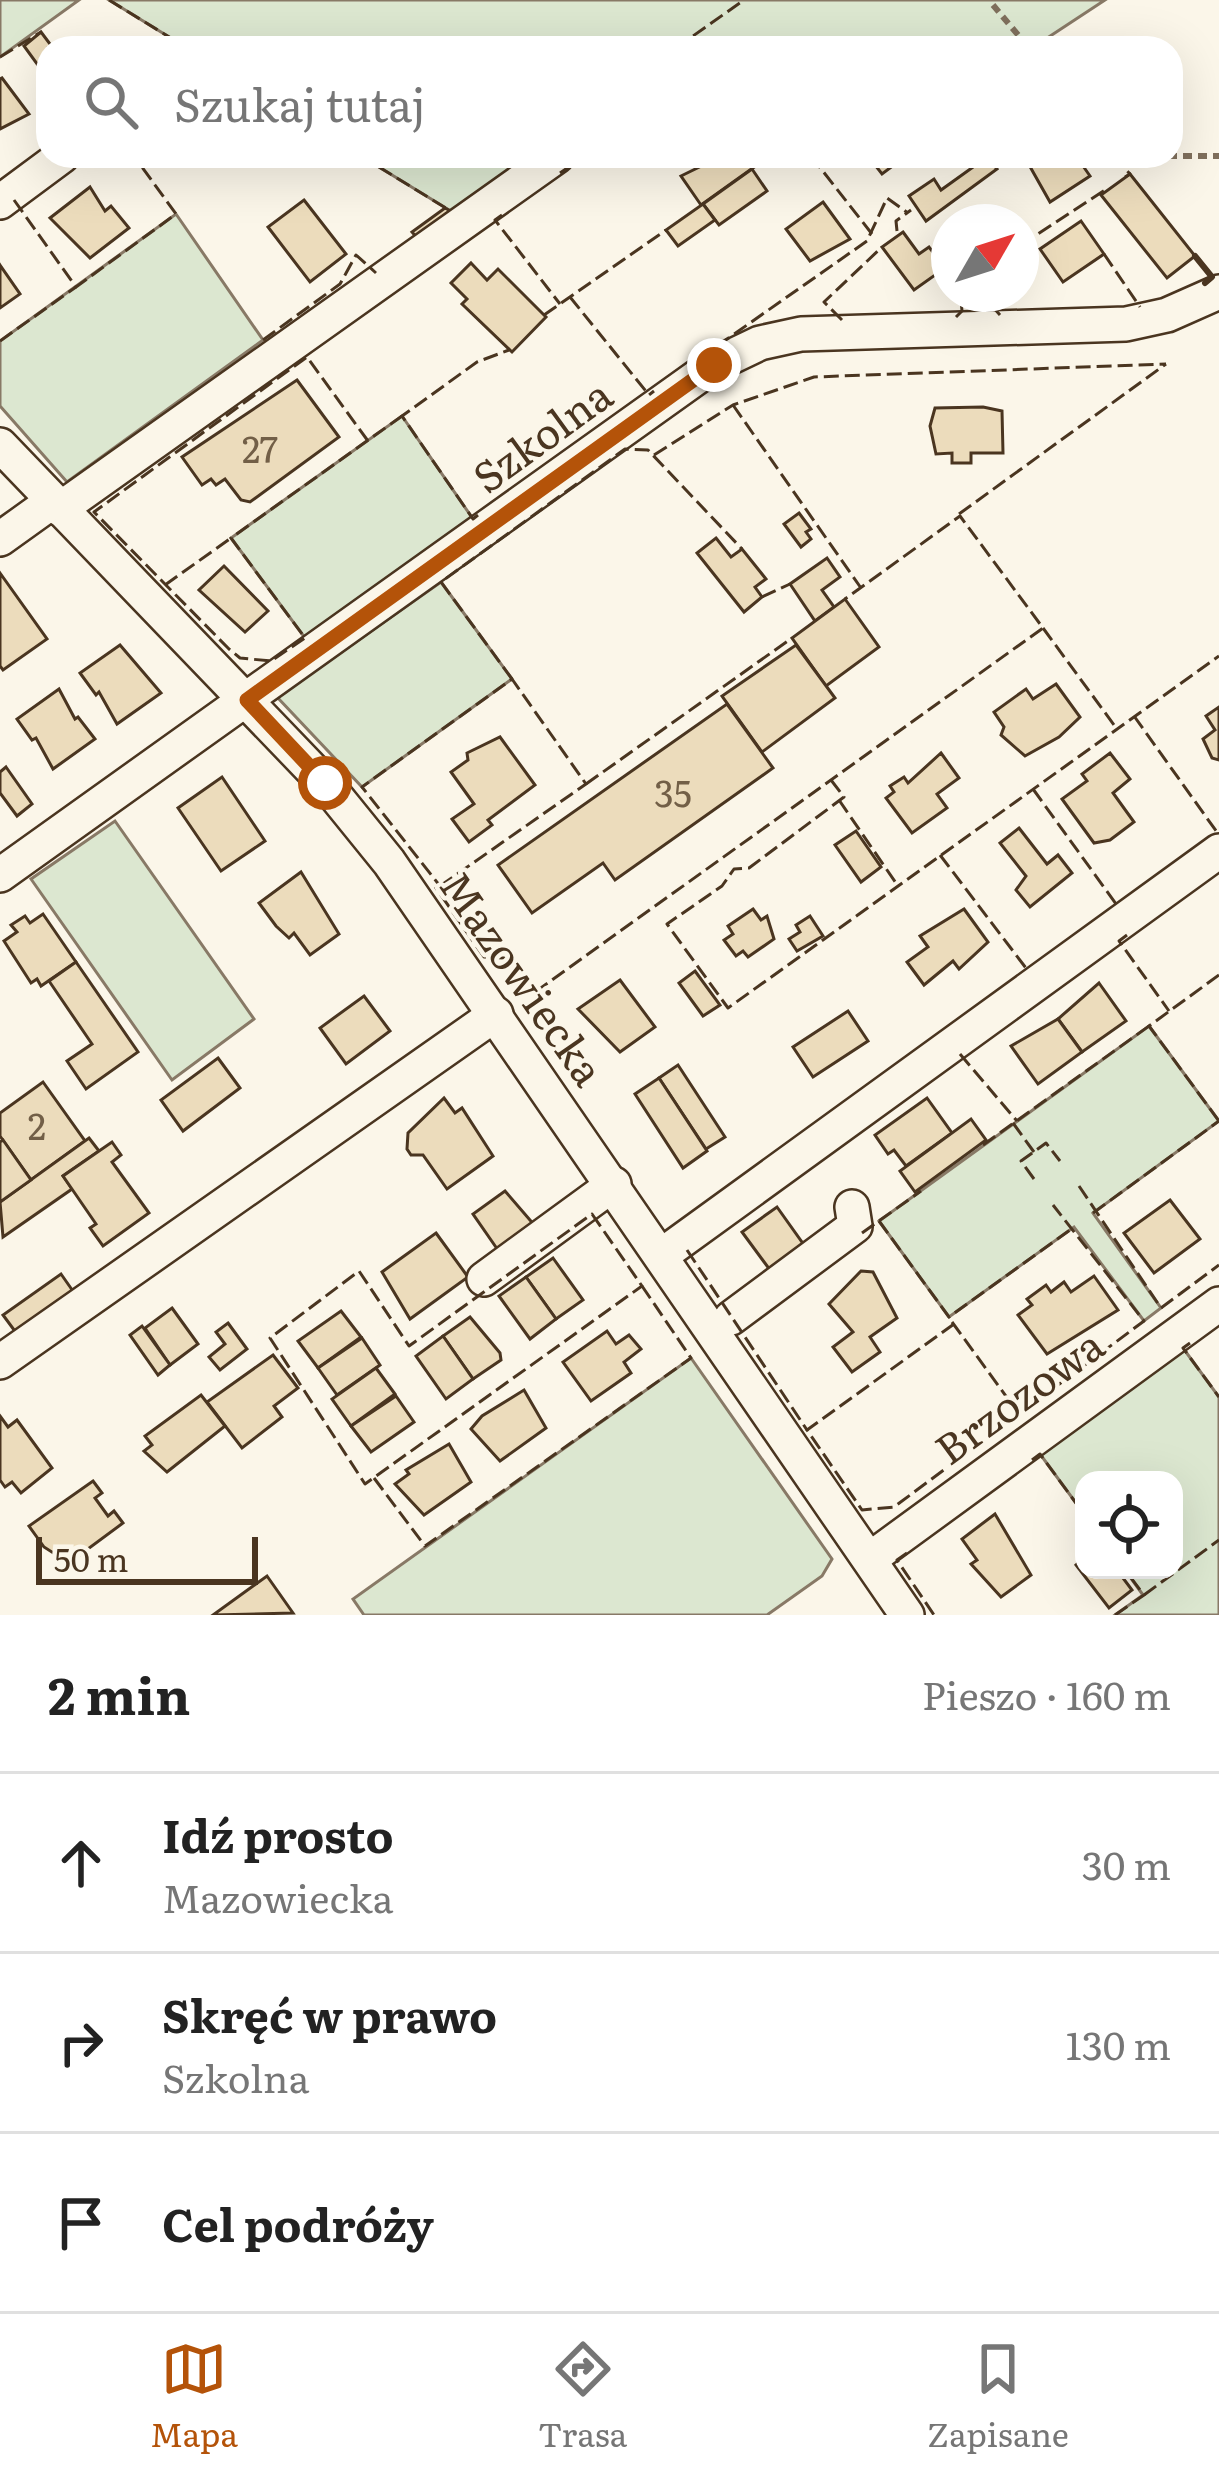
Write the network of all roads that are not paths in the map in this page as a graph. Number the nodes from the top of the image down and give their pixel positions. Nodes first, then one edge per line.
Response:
1 (46, 168) edge
2 (540, 168) edge
3 (0, 202) edge
4 (1219, 292) edge
5 (0, 445) edge
6 (57, 505) junction
7 (0, 539) edge
8 (247, 700) junction
9 (1219, 850) edge
10 (0, 875) edge
11 (496, 1014) junction
12 (614, 1184) junction
13 (851, 1207) dead end
14 (662, 1255) junction
15 (484, 1279) dead end
16 (1219, 1304) edge
17 (731, 1318) dead end
18 (0, 1362) edge
19 (870, 1559) junction
20 (907, 1615) edge

1 - 3 street
2 - 6 street
4 - 8 street, Szkolna
5 - 6 street, Mazowiecka
6 - 7 street
6 - 8 street, Mazowiecka
8 - 10 street, Szkolna
8 - 11 street, Mazowiecka
9 - 14 street
11 - 12 street, Mazowiecka
11 - 18 street
12 - 14 street, Mazowiecka
12 - 15 street
13 - 17 street
14 - 19 street, Mazowiecka
16 - 19 street, Brzozowa
19 - 20 street, Mazowiecka

